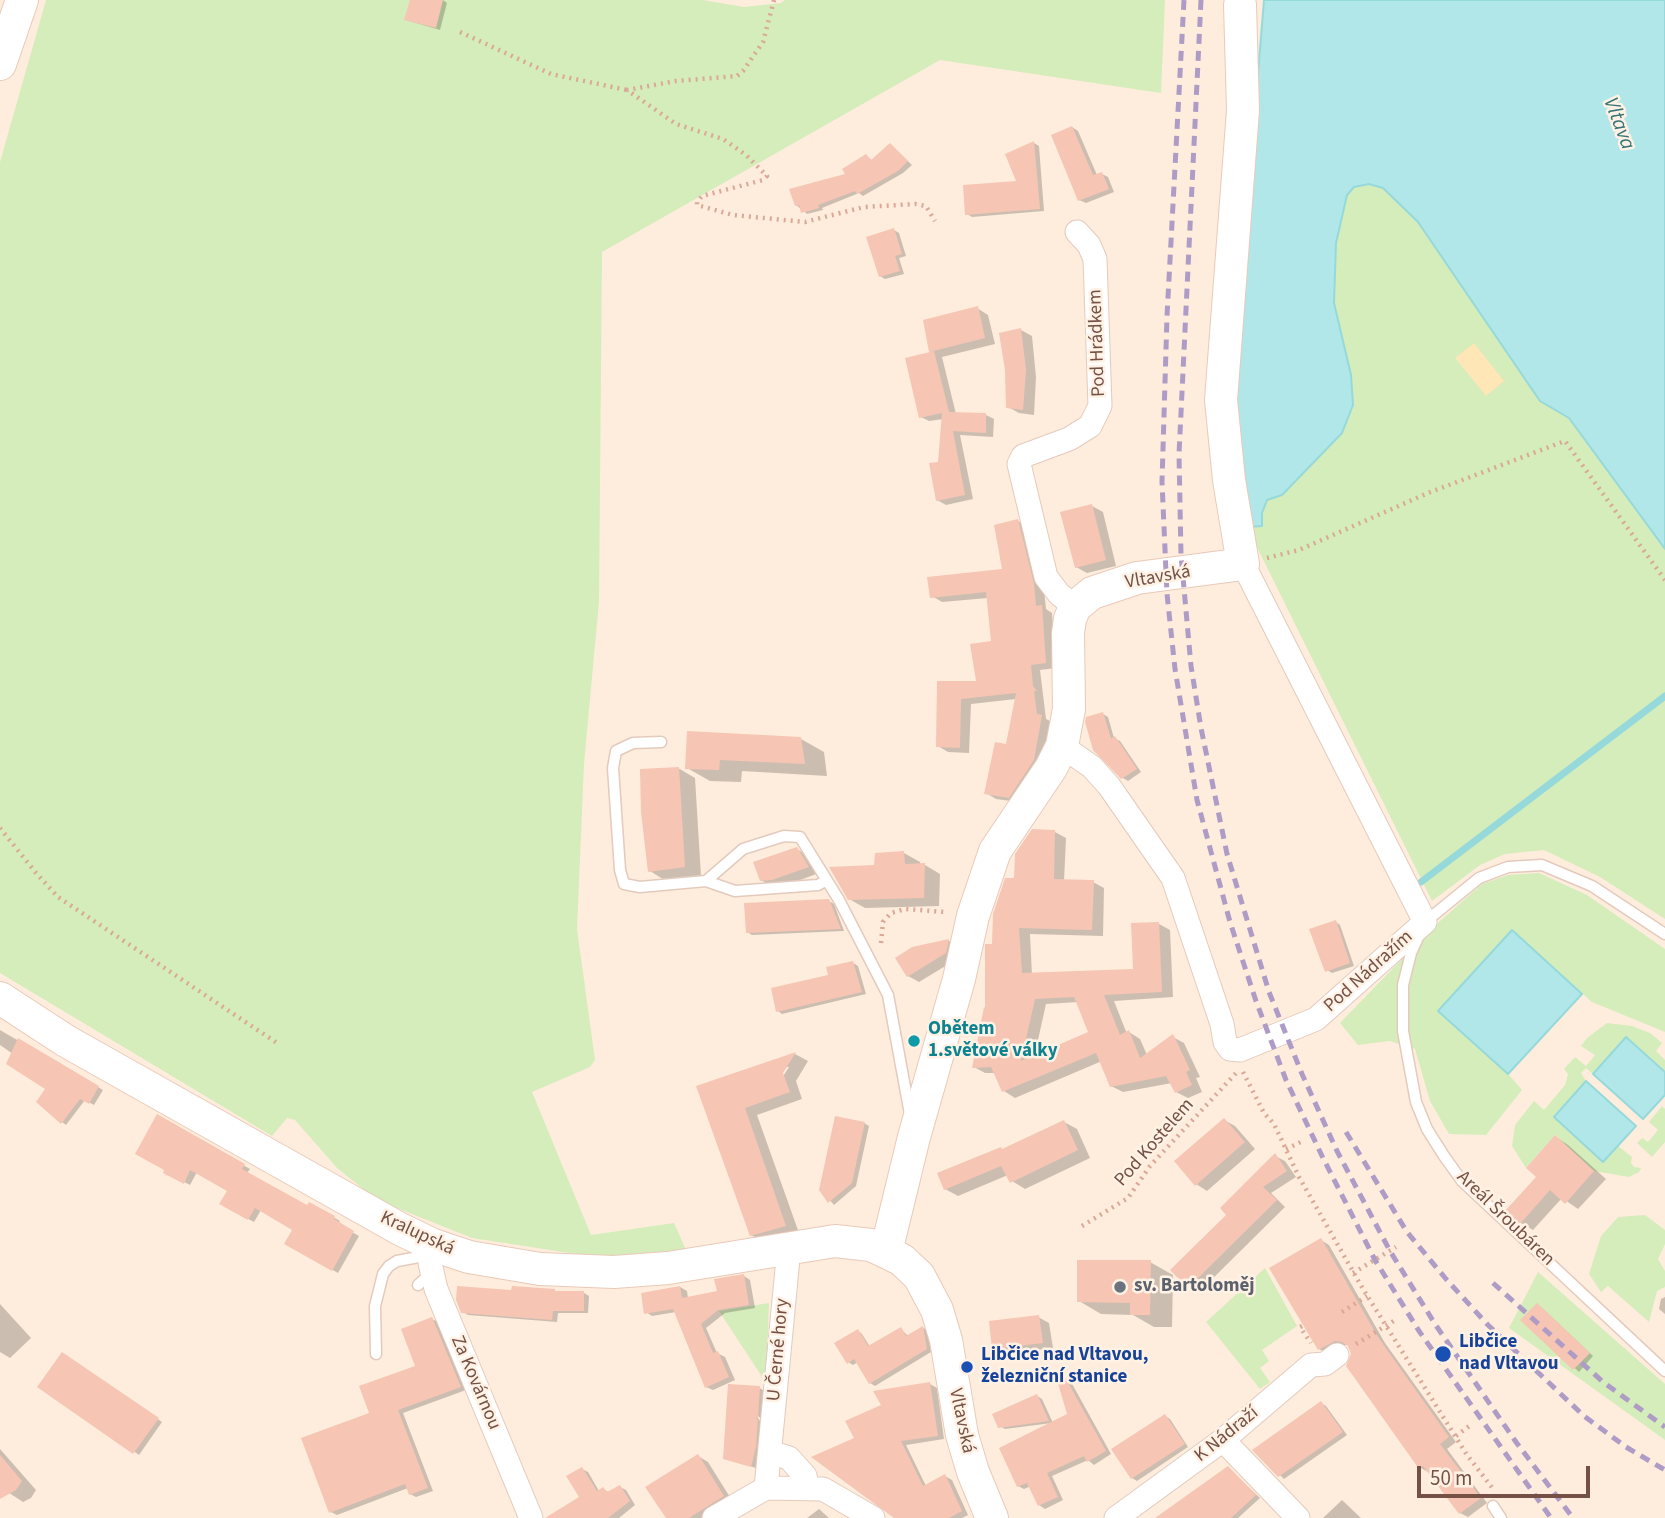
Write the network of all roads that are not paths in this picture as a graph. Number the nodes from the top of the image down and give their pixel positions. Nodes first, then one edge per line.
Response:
1 (22, 0) edge
2 (1241, 2) edge
3 (0, 64) edge
4 (1077, 232) dead end
5 (1242, 564) junction
6 (1075, 607) junction
7 (661, 741) dead end
8 (1062, 746) junction
9 (706, 881) junction
10 (825, 881) junction
11 (1665, 918) edge
12 (1425, 922) junction
13 (1660, 931) edge
14 (0, 998) edge
15 (914, 1137) junction
16 (789, 1248) junction
17 (886, 1252) junction
18 (428, 1265) junction
19 (376, 1353) dead end
20 (1337, 1355) road end
21 (1665, 1371) edge
22 (1223, 1440) junction
23 (770, 1452) junction
24 (766, 1488) junction
25 (808, 1489) junction
26 (1493, 1506) dead end
27 (531, 1518) edge
28 (714, 1518) edge
29 (873, 1518) edge
30 (992, 1518) edge
31 (1116, 1518) edge
32 (1298, 1518) edge
33 (1501, 1518) edge

1 - 3 street
2 - 5 street
4 - 6 street, Pod Hrádkem
5 - 6 street, Vltavská
5 - 12 street, Pod Nádražím
6 - 8 street
7 - 9 lane
8 - 12 street, Pod Nádražím
8 - 15 street
9 - 10 lane
9 - 10 lane
10 - 15 lane
11 - 13 lane
12 - 13 lane
12 - 21 lane, Areál Šroubáren
14 - 18 street, Kralupská
15 - 17 street
16 - 17 street, Kralupská
16 - 18 street, Kralupská
16 - 23 street, U Černé hory
17 - 30 street, Vltavská
18 - 19 lane
18 - 27 street, Za Kovárnou
20 - 22 street, K Nádraží
22 - 31 street, K Nádraží
22 - 32 street
23 - 24 street, U Černé hory
23 - 25 street
24 - 25 street
24 - 28 street
25 - 29 street
26 - 33 lane

